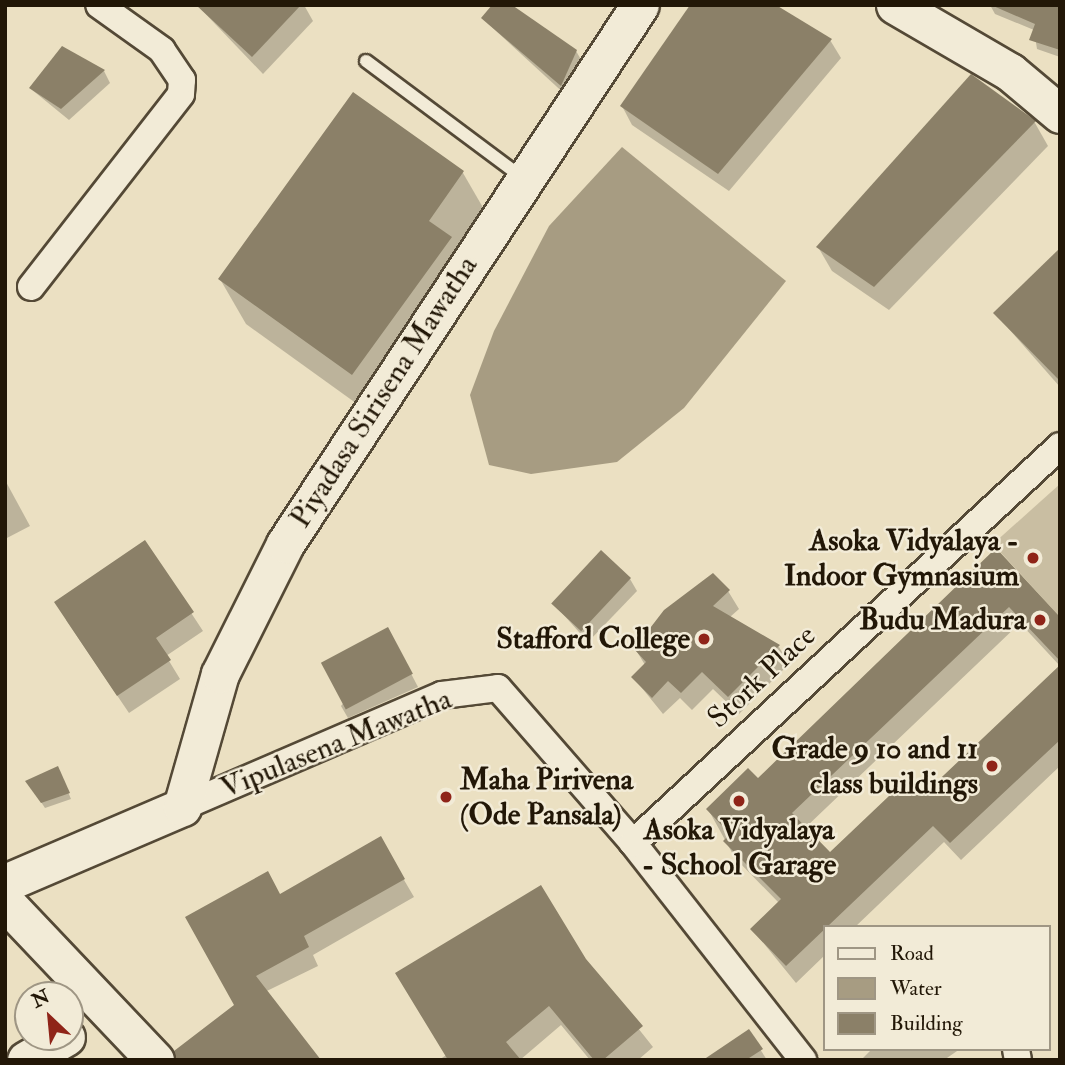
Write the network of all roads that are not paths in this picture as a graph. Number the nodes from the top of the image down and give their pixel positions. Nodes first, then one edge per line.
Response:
1 (99, 5) edge
2 (640, 5) edge
3 (895, 5) edge
4 (366, 61) dead end
5 (1060, 114) edge
6 (523, 178) junction
7 (31, 287) dead end
8 (1060, 446) edge
9 (182, 807) junction
10 (633, 843) junction
11 (5, 883) edge
12 (5, 902) edge
13 (103, 1011) junction
14 (84, 1025) edge
15 (155, 1060) edge
16 (803, 1060) edge

1 - 7 street
2 - 6 street, Piyadasa Sirisena Mawatha
3 - 5 street
4 - 6 lane
6 - 9 street, Piyadasa Sirisena Mawatha
8 - 10 street, Stork Place
9 - 10 street, Vipulasena Mawatha
9 - 11 street, Vipulasena Mawatha
10 - 16 street, Vipulasena Mawatha
12 - 13 street
13 - 14 street
13 - 15 street

